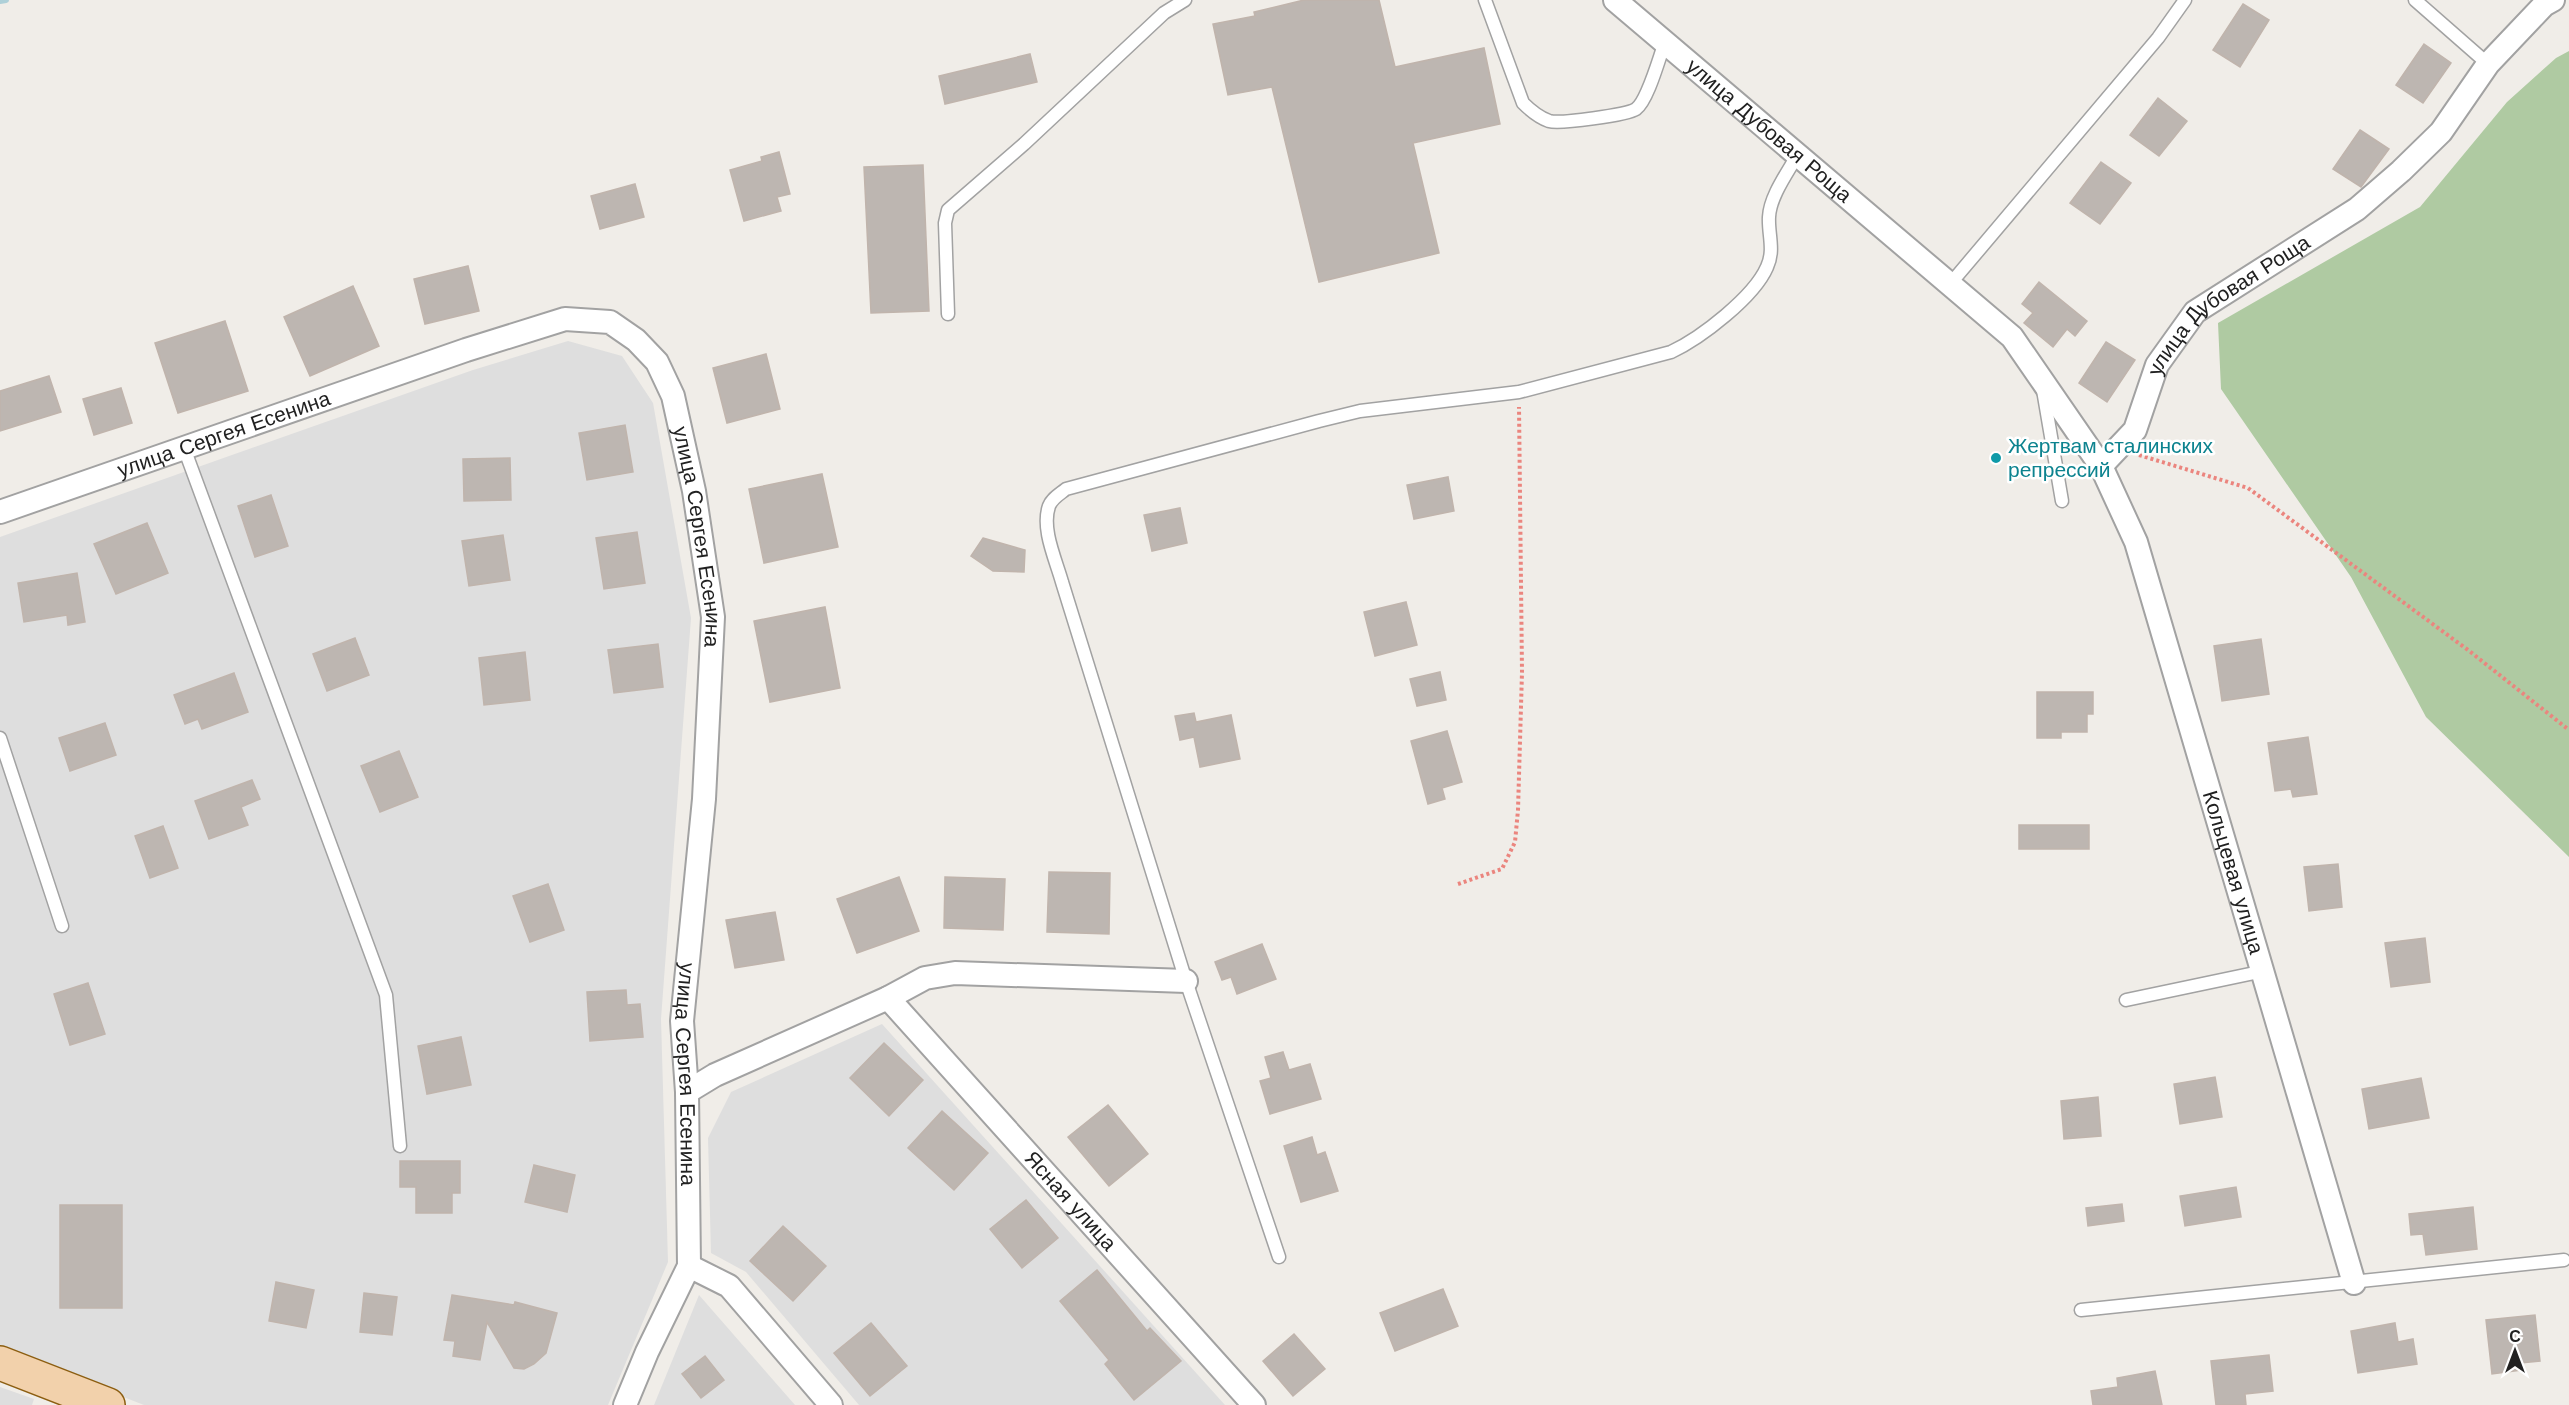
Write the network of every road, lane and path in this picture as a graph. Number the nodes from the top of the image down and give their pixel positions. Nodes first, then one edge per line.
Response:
1 (1185, 0) edge
2 (1485, 0) edge
3 (1615, 0) edge
4 (2185, 0) edge
5 (2415, 0) edge
6 (2553, 0) edge
7 (1665, 42) junction
8 (2488, 64) junction
9 (1798, 153) junction
10 (1951, 283) junction
11 (948, 314) dead end
12 (2041, 378) junction
13 (1519, 392) junction
14 (184, 448) junction
15 (2118, 449) junction
16 (2101, 466) junction
17 (2062, 501) dead end
18 (0, 512) edge
19 (2569, 730) edge
20 (0, 738) edge
21 (1458, 884) dead end
22 (62, 926) dead end
23 (2264, 971) junction
24 (1186, 981) junction
25 (888, 998) junction
26 (2126, 1000) dead end
27 (687, 1092) junction
28 (400, 1146) dead end
29 (1279, 1257) dead end
30 (2564, 1260) dead end
31 (689, 1266) junction
32 (2354, 1282) junction
33 (2081, 1310) dead end
34 (0, 1363) edge
35 (57, 1396) edge
36 (108, 1405) edge
37 (625, 1405) edge
38 (831, 1405) edge
39 (1254, 1405) edge

1 - 11 lane
2 - 7 lane
3 - 7 street, улица Дубовая Роща
4 - 10 lane
5 - 8 lane
6 - 8 street, улица Дубовая Роща
7 - 9 street, улица Дубовая Роща
8 - 15 street, улица Дубовая Роща
9 - 10 street, улица Дубовая Роща
9 - 13 lane
10 - 12 street, улица Дубовая Роща
12 - 16 street, улица Дубовая Роща
12 - 17 lane
13 - 21 path
13 - 24 lane
14 - 18 street, улица Сергея Есенина
14 - 27 street, улица Сергея Есенина
14 - 28 lane
15 - 16 street, улица Дубовая Роща
15 - 19 path
16 - 23 street, Кольцевая улица
20 - 22 lane
23 - 26 lane
23 - 32 street, Кольцевая улица
24 - 25 street
24 - 29 lane
25 - 27 street
25 - 39 street, Ясная улица
27 - 31 street, улица Сергея Есенина
30 - 32 lane
31 - 37 street, улица Сергея Есенина
31 - 38 street
32 - 33 lane
34 - 35 main road
35 - 36 main road

